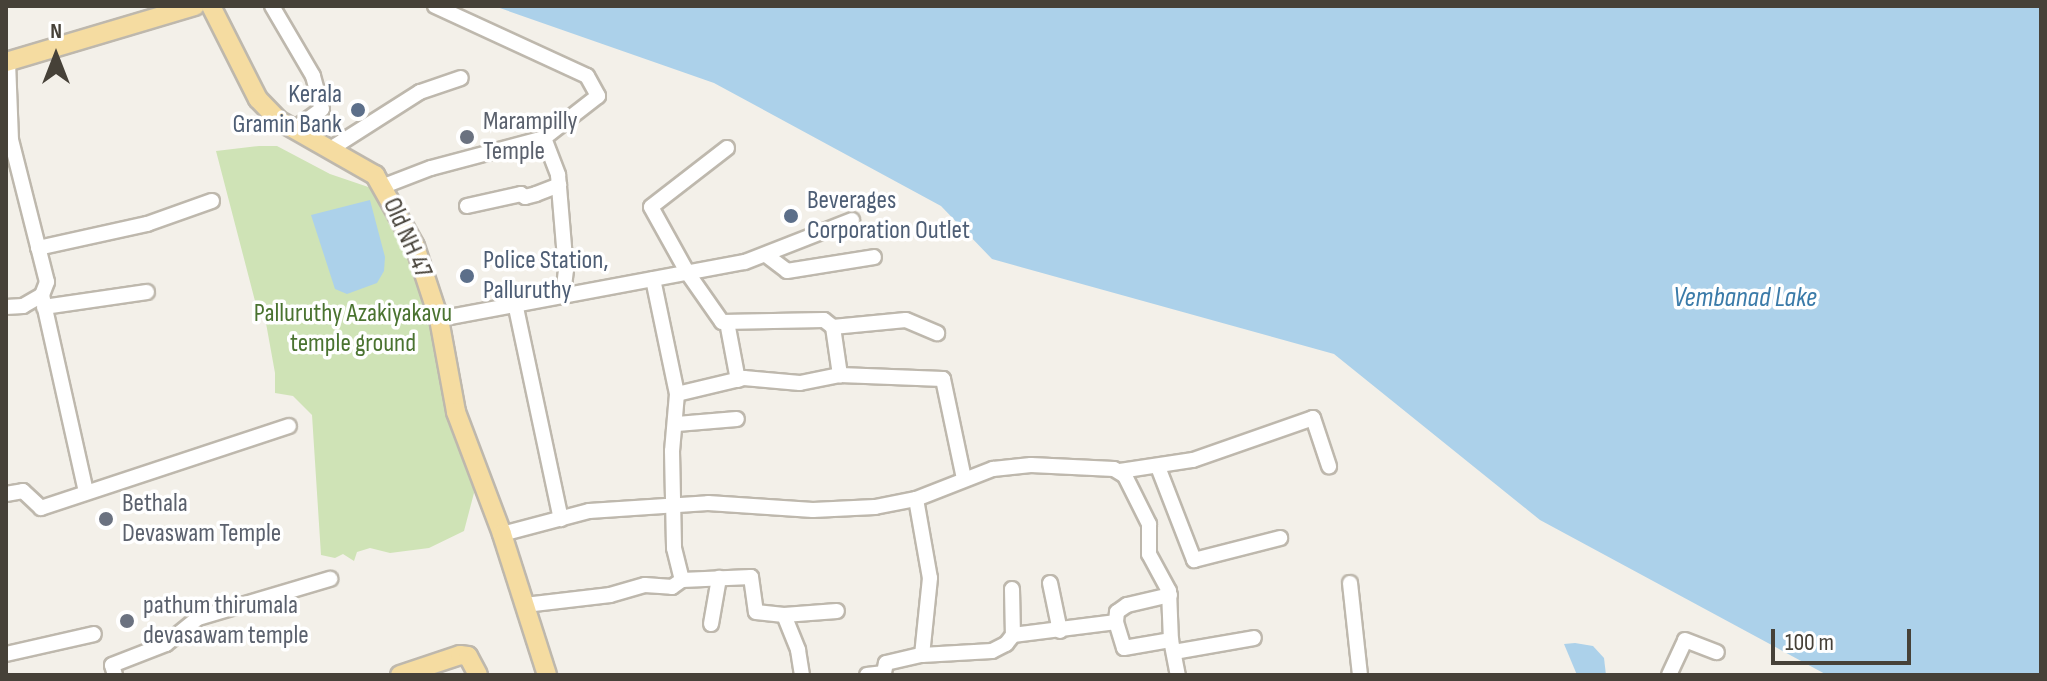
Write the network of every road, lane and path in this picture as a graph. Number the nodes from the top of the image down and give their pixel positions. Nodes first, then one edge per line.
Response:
1 (195, 6) edge
2 (211, 6) edge
3 (272, 6) edge
4 (435, 6) edge
5 (7, 62) edge
6 (461, 78) dead end
7 (294, 129) junction
8 (544, 138) junction
9 (332, 148) junction
10 (727, 148) dead end
11 (559, 185) junction
12 (384, 186) junction
13 (212, 201) dead end
14 (467, 206) dead end
15 (852, 220) dead end
16 (38, 248) junction
17 (766, 255) junction
18 (874, 257) dead end
19 (687, 272) junction
20 (653, 279) junction
21 (147, 292) dead end
22 (563, 296) junction
23 (43, 301) junction
24 (515, 303) junction
25 (6, 307) edge
26 (439, 319) junction
27 (727, 322) junction
28 (833, 327) junction
29 (937, 333) dead end
30 (840, 375) junction
31 (738, 380) junction
32 (677, 394) junction
33 (737, 419) dead end
34 (677, 424) junction
35 (289, 426) dead end
36 (1329, 466) dead end
37 (1158, 467) junction
38 (1120, 471) junction
39 (964, 479) junction
40 (86, 492) junction
41 (6, 494) edge
42 (916, 499) junction
43 (675, 504) junction
44 (561, 519) junction
45 (502, 534) junction
46 (1280, 538) dead end
47 (719, 578) junction
48 (330, 579) dead end
49 (682, 580) junction
50 (1050, 583) dead end
51 (1350, 583) dead end
52 (1012, 589) dead end
53 (1170, 595) junction
54 (525, 605) junction
55 (837, 611) dead end
56 (784, 615) junction
57 (1116, 622) junction
58 (711, 624) dead end
59 (1060, 631) junction
60 (94, 634) dead end
61 (1013, 635) junction
62 (1254, 638) dead end
63 (1175, 647) junction
64 (1717, 652) dead end
65 (6, 654) edge
66 (922, 655) junction
67 (884, 674) edge
68 (115, 675) edge
69 (400, 675) edge
70 (478, 675) edge
71 (547, 675) edge
72 (802, 675) edge
73 (867, 675) edge
74 (1181, 675) edge
75 (1360, 675) edge
76 (1669, 675) edge

1 - 5 main road
2 - 7 main road, Old NH 47
3 - 7 street
4 - 8 street
5 - 16 street
6 - 9 street
7 - 9 main road, Old NH 47
8 - 11 street
8 - 12 street
9 - 12 main road, Old NH 47
10 - 19 street
11 - 14 street
11 - 22 street
12 - 26 main road, Old NH 47
13 - 16 street
15 - 17 street
16 - 23 street
17 - 18 street
17 - 19 street
19 - 20 street
19 - 27 street
20 - 22 street
20 - 32 street
21 - 23 street
22 - 24 street
23 - 25 street
23 - 40 street
24 - 26 street
24 - 44 street
26 - 45 main road, Old NH 47
27 - 28 street
27 - 31 street
28 - 29 street
28 - 30 street
30 - 31 street
30 - 39 street
31 - 32 street
32 - 34 street
33 - 34 street
34 - 43 street
35 - 40 street
36 - 37 street
37 - 38 street
37 - 46 street
38 - 39 street
38 - 53 street
39 - 42 street
40 - 41 street
42 - 43 street
42 - 66 street
43 - 44 street
43 - 49 street
44 - 45 street
45 - 54 main road, Old NH 47
47 - 49 street
47 - 56 street
47 - 58 street
48 - 68 street
49 - 54 street
50 - 59 street
51 - 75 street
52 - 61 street
53 - 57 street
53 - 63 street
54 - 71 main road, Old NH 47
55 - 56 street
56 - 72 street
57 - 59 street
57 - 63 street
59 - 61 street
60 - 65 street
61 - 66 street
62 - 63 street
63 - 74 street
64 - 76 street
66 - 67 street
67 - 73 street
69 - 70 main road

